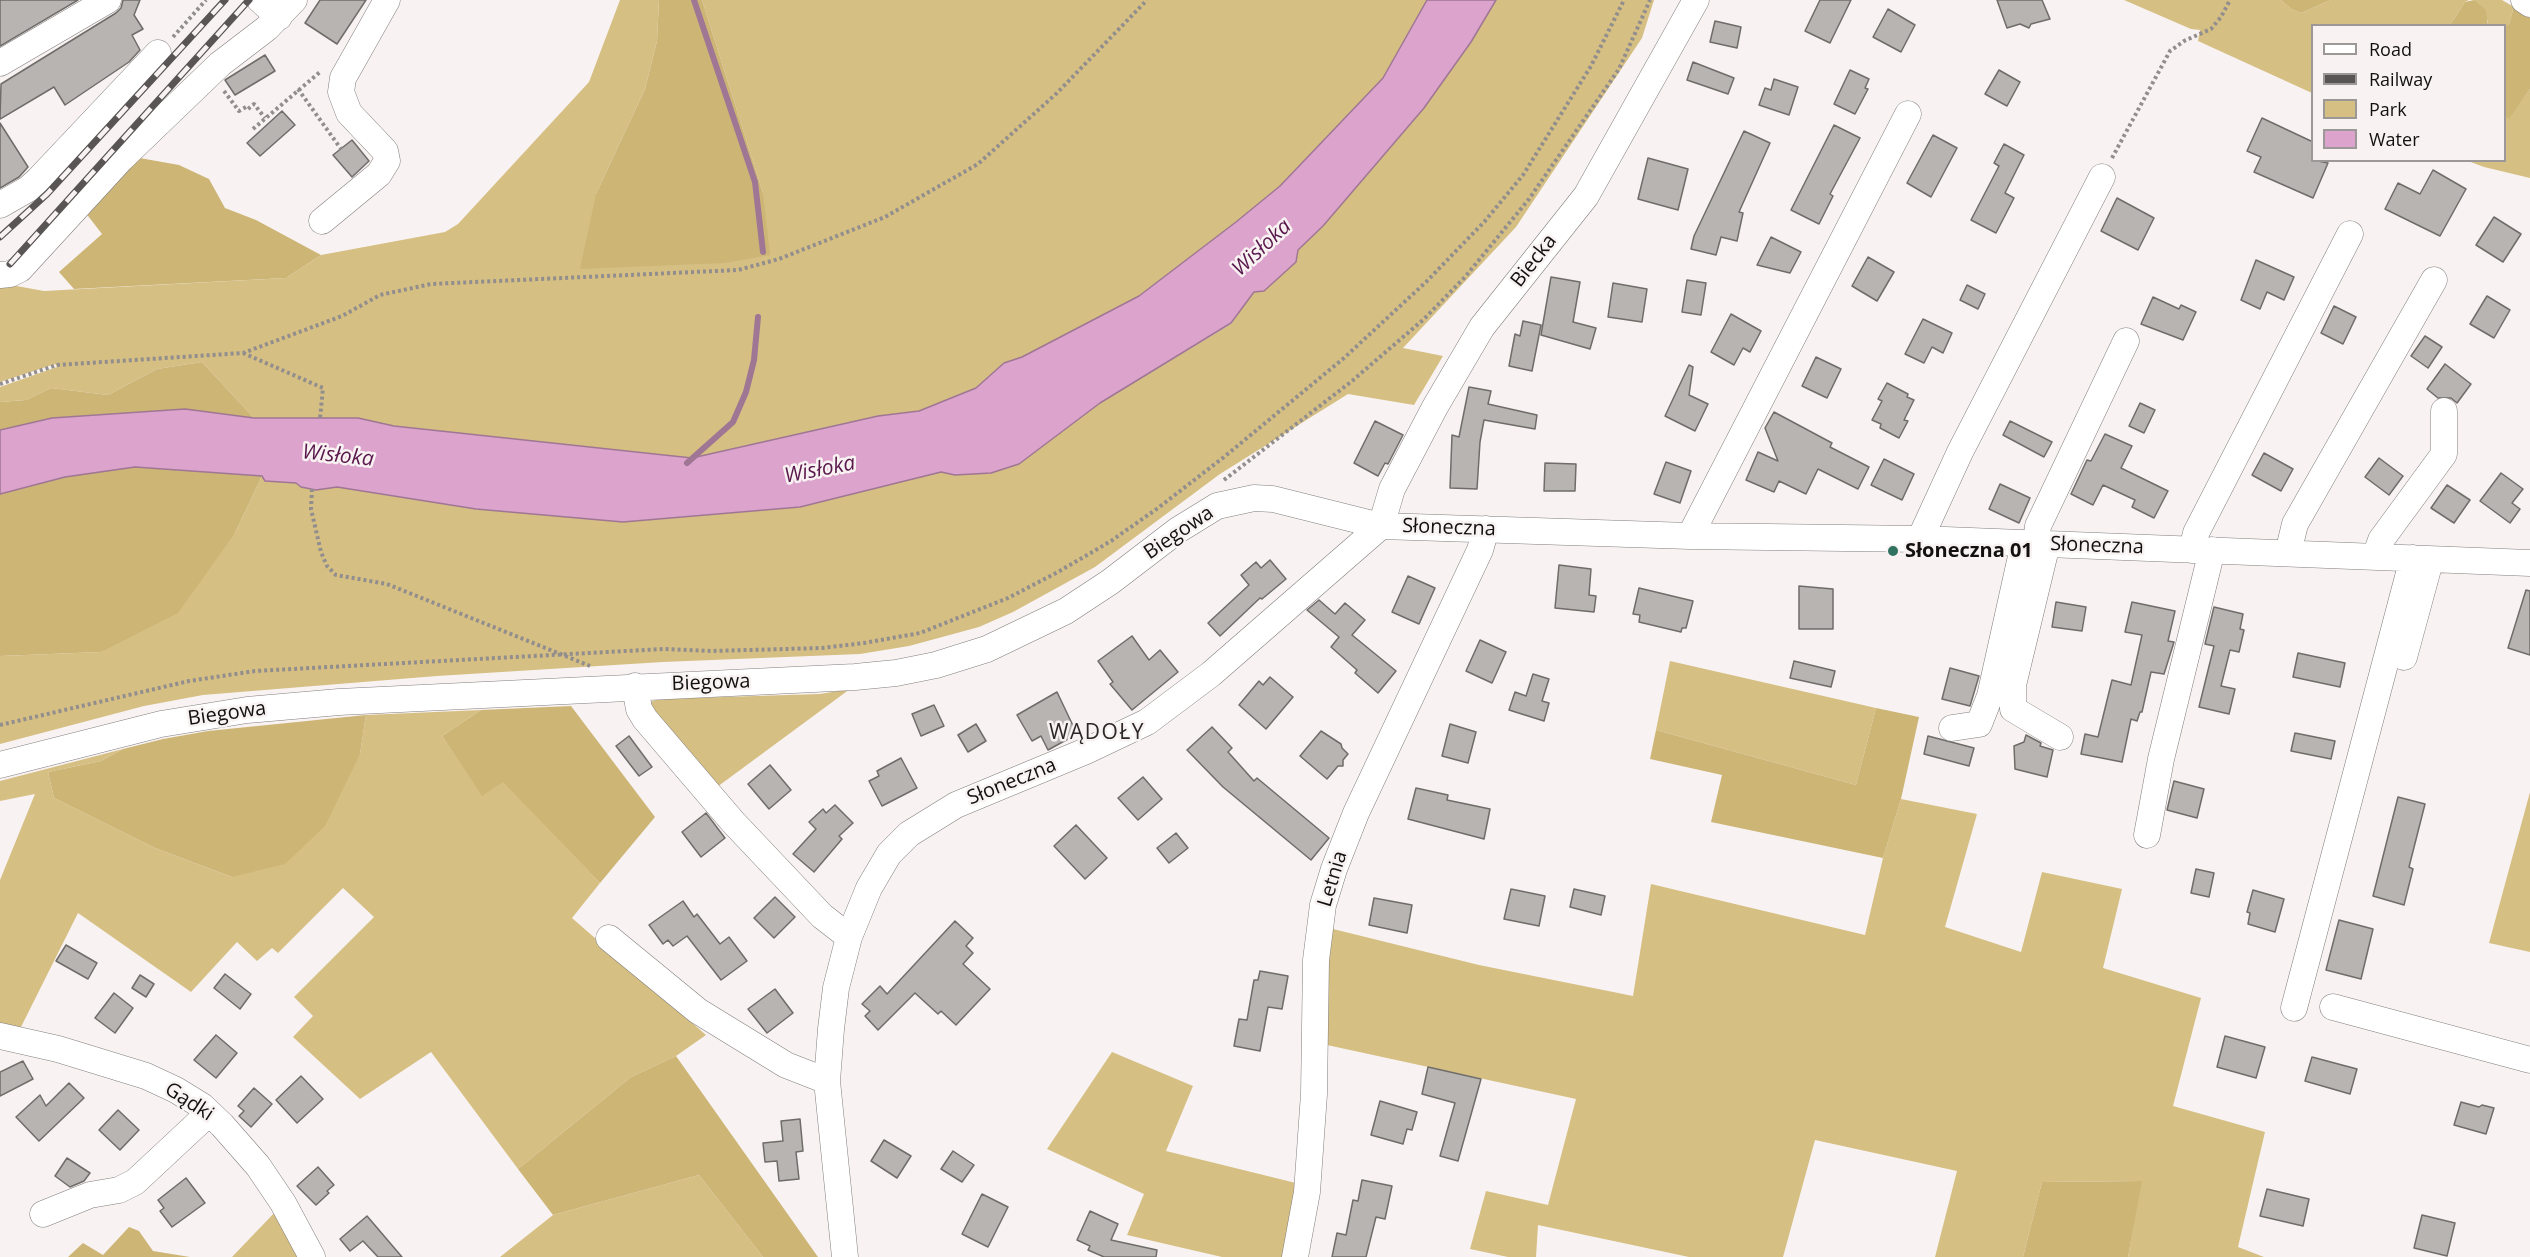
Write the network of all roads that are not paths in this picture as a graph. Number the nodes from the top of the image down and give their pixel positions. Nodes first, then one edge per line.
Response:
1 (108, 0) edge
2 (387, 0) edge
3 (1696, 0) edge
4 (2524, 0) edge
5 (2530, 4) edge
6 (278, 6) edge
7 (158, 53) road end
8 (0, 63) edge
9 (1908, 114) dead end
10 (2102, 177) road end
11 (0, 206) edge
12 (322, 221) dead end
13 (2350, 234) dead end
14 (0, 275) edge
15 (2434, 280) dead end
16 (2126, 341) dead end
17 (2444, 411) dead end
18 (1380, 526) junction
19 (1486, 529) junction
20 (1690, 536) junction
21 (1920, 539) junction
22 (2036, 543) junction
23 (2202, 550) junction
24 (2288, 553) junction
25 (2375, 557) junction
26 (2422, 559) junction
27 (2530, 563) edge
28 (635, 687) junction
29 (1952, 728) dead end
30 (2060, 737) dead end
31 (0, 765) edge
32 (2147, 835) dead end
33 (2353, 838) dead end
34 (849, 937) junction
35 (609, 938) dead end
36 (2333, 1007) dead end
37 (2294, 1008) dead end
38 (0, 1036) edge
39 (2530, 1060) edge
40 (827, 1081) junction
41 (209, 1113) junction
42 (43, 1214) dead end
43 (312, 1257) edge
44 (844, 1257) edge
45 (1295, 1257) edge

1 - 8 street
2 - 12 street
3 - 18 street, Biecka
4 - 5 street
6 - 14 street
7 - 11 street
9 - 20 street
10 - 21 street
13 - 23 street
15 - 24 street
16 - 22 street
17 - 25 street
18 - 19 street, Słoneczna
18 - 28 street, Biegowa
18 - 34 street, Słoneczna
19 - 20 street, Słoneczna
19 - 45 street, Letnia
20 - 21 street, Słoneczna
21 - 22 street, Słoneczna
22 - 23 street, Słoneczna
22 - 29 street
22 - 30 street
23 - 24 street, Słoneczna
23 - 32 street
24 - 25 street, Słoneczna
25 - 26 street, Słoneczna
26 - 27 street, Słoneczna
26 - 33 street
26 - 37 street
28 - 31 street, Biegowa
28 - 34 street
34 - 40 street, Słoneczna
35 - 40 street
36 - 39 street
38 - 41 street, Gądki
40 - 44 street, Słoneczna
41 - 42 street
41 - 43 street, Gądki

